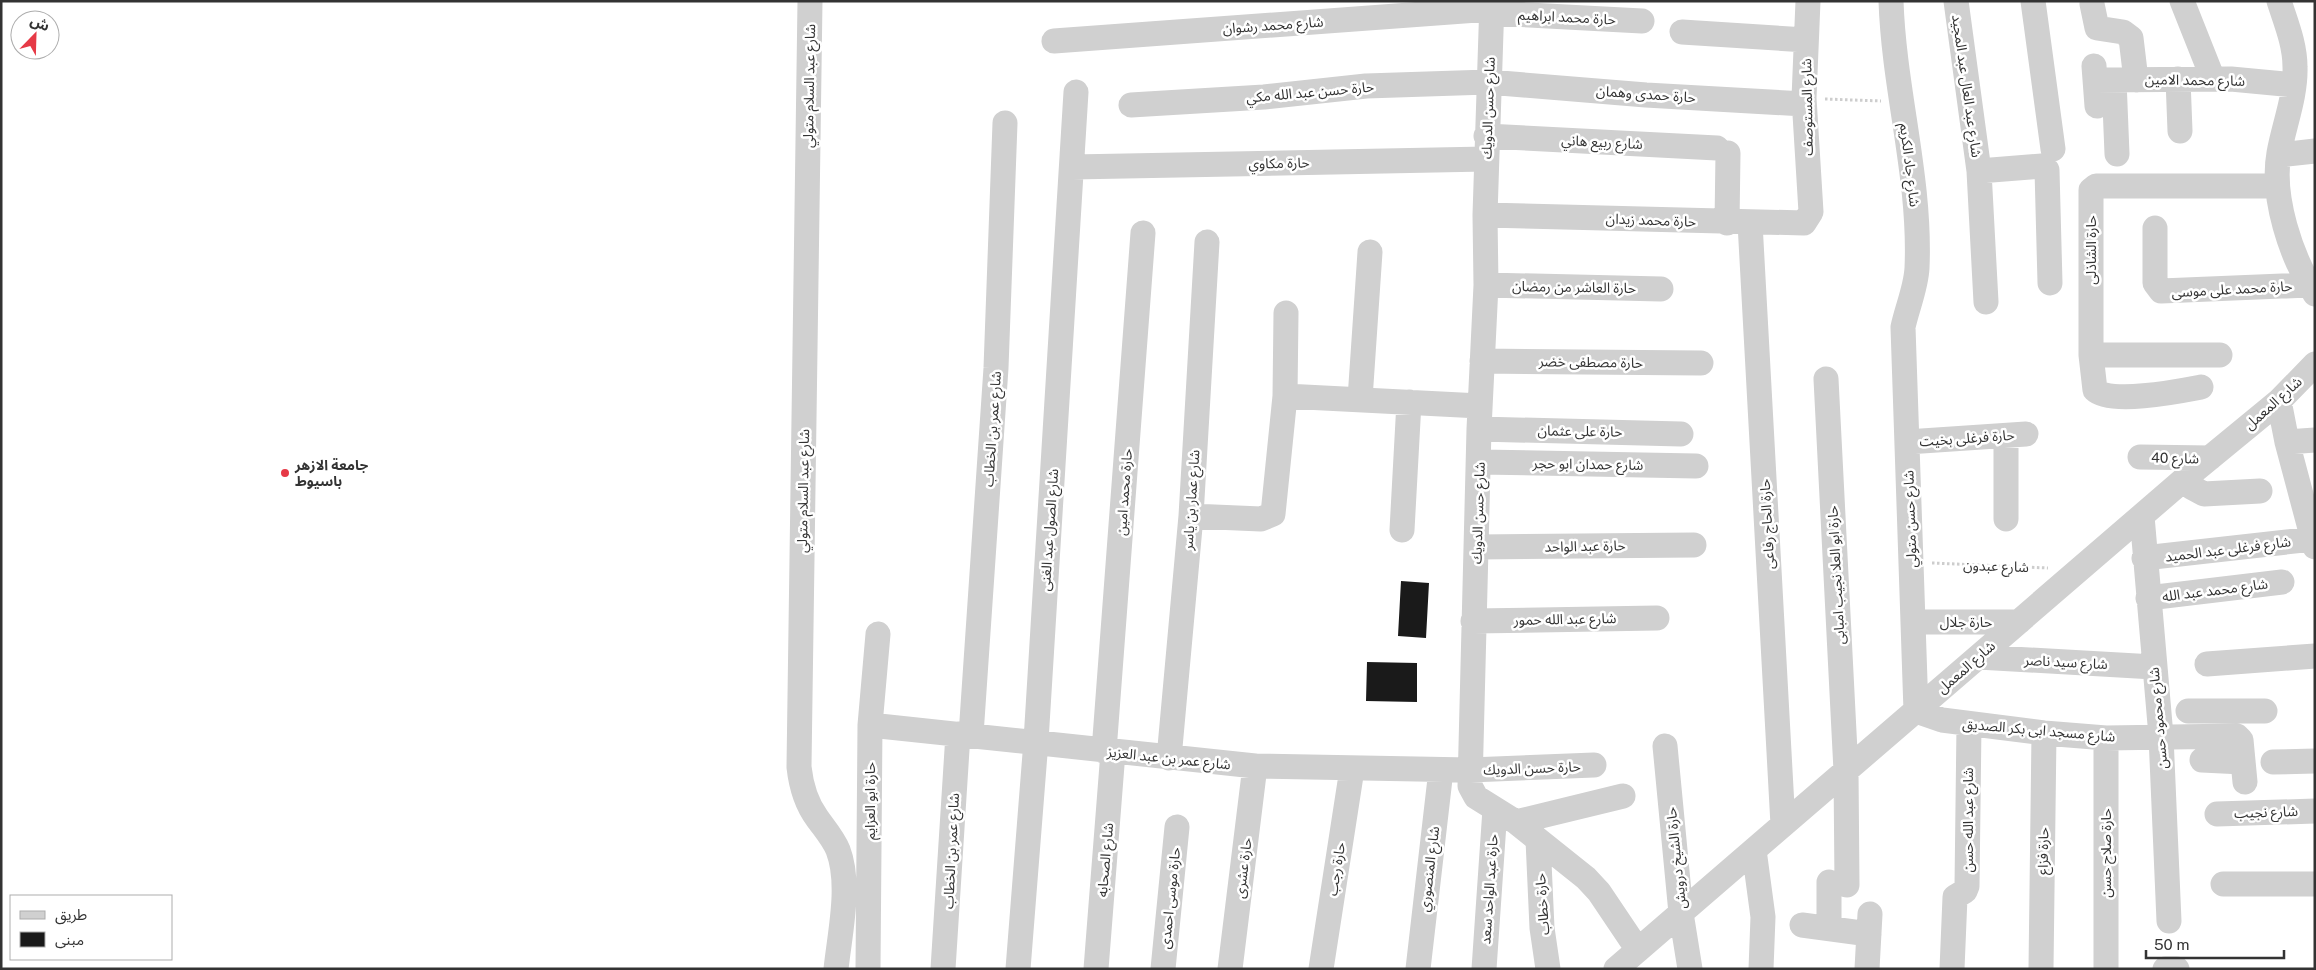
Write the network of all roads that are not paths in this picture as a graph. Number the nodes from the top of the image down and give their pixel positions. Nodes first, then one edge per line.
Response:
1 (810, 1) edge
2 (1808, 1) edge
3 (1891, 1) edge
4 (1956, 1) edge
5 (2033, 1) edge
6 (2182, 1) edge
7 (2279, 1) edge
8 (2092, 4) dead end
9 (1492, 8) edge
10 (1642, 21) dead end
11 (1682, 32) dead end
12 (1806, 40) junction
13 (1054, 41) dead end
14 (2110, 76) junction
15 (2178, 79) junction
16 (2213, 79) junction
17 (1488, 82) junction
18 (2294, 85) junction
19 (1076, 92) dead end
20 (1804, 101) junction
21 (1131, 105) dead end
22 (2097, 106) dead end
23 (1005, 123) dead end
24 (2180, 131) dead end
25 (1486, 148) junction
26 (2053, 149) dead end
27 (1723, 150) joint
28 (2315, 151) edge
29 (2117, 154) dead end
30 (2279, 154) junction
31 (1072, 167) junction
32 (1979, 171) junction
33 (2277, 186) junction
34 (1811, 212) joint
35 (1484, 215) junction
36 (1739, 223) junction
37 (2155, 228) dead end
38 (1143, 234) dead end
39 (1207, 242) dead end
40 (1370, 252) dead end
41 (2050, 283) dead end
42 (1486, 285) junction
43 (1661, 289) dead end
44 (2312, 289) edge
45 (1986, 302) dead end
46 (1286, 314) dead end
47 (1903, 327) joint
48 (2091, 354) junction
49 (2220, 355) dead end
50 (1482, 361) junction
51 (1701, 363) dead end
52 (2315, 364) edge
53 (1826, 380) dead end
54 (2201, 387) dead end
55 (1285, 396) junction
56 (1360, 399) junction
57 (2279, 401) junction
58 (1409, 402) junction
59 (1480, 418) junction
60 (1681, 434) dead end
61 (2315, 440) edge
62 (1907, 442) junction
63 (2288, 442) junction
64 (2140, 457) dead end
65 (2210, 458) junction
66 (1480, 462) junction
67 (1696, 466) dead end
68 (2189, 475) junction
69 (2260, 491) dead end
70 (2308, 495) edge
71 (1191, 516) junction
72 (2142, 516) junction
73 (2006, 519) dead end
74 (1402, 530) dead end
75 (2314, 543) edge
76 (1694, 545) dead end
77 (1477, 547) junction
78 (2144, 558) junction
79 (2282, 582) dead end
80 (2148, 598) junction
81 (1657, 618) dead end
82 (1473, 621) junction
83 (1913, 622) junction
84 (2019, 622) junction
85 (878, 634) dead end
86 (2315, 656) edge
87 (1978, 657) junction
88 (2207, 664) dead end
89 (2154, 668) junction
90 (1916, 711) junction
91 (2188, 711) dead end
92 (2231, 711) junction
93 (2265, 711) dead end
94 (870, 725) junction
95 (1968, 725) junction
96 (2044, 733) junction
97 (964, 734) junction
98 (2162, 736) junction
99 (2232, 736) junction
100 (2106, 738) junction
101 (1036, 741) junction
102 (1665, 746) dead end
103 (1109, 751) junction
104 (1168, 758) junction
105 (2202, 760) dead end
106 (2315, 761) edge
107 (2273, 762) dead end
108 (1594, 765) dead end
109 (1255, 766) junction
110 (1352, 769) junction
111 (1441, 770) junction
112 (1470, 770) junction
113 (1846, 771) junction
114 (1623, 796) dead end
115 (1494, 809) junction
116 (2315, 811) edge
117 (2217, 814) dead end
118 (1516, 822) junction
119 (1784, 825) junction
120 (1177, 827) dead end
121 (1538, 840) junction
122 (1754, 850) junction
123 (2223, 884) dead end
124 (2315, 884) edge
125 (1681, 914) junction
126 (2169, 921) dead end
127 (1802, 925) dead end
128 (1829, 928) junction
129 (1628, 962) edge
130 (836, 969) edge
131 (868, 969) edge
132 (944, 969) edge
133 (1018, 969) edge
134 (1096, 969) edge
135 (1162, 969) edge
136 (1230, 969) edge
137 (1321, 969) edge
138 (1418, 969) edge
139 (1484, 969) edge
140 (1548, 969) edge
141 (1690, 969) edge
142 (1761, 969) edge
143 (1867, 969) edge
144 (1952, 969) edge
145 (2041, 969) edge
146 (2106, 969) edge
147 (2165, 969) edge
148 (2177, 969) edge

1 - 130 street, شارع عبد السلام متولي
2 - 12 street, شارع المستوصف
3 - 47 street, شارع جاد الكريم
4 - 32 street, شارع عبد العال عبد المجيد
5 - 26 street
6 - 16 street
7 - 18 street
8 - 14 street
9 - 10 street, حارة محمد ابراهيم
9 - 13 street, شارع محمد رشوان
9 - 17 street, شارع حسن الدويك
11 - 12 street
12 - 20 street, شارع المستوصف
14 - 15 street, شارع محمد الامين
14 - 22 street
14 - 29 street
15 - 16 street, شارع محمد الامين
15 - 24 street
16 - 18 street, شارع محمد الامين
17 - 20 street, حارة حمدى وهمان
17 - 21 street, حارة حسن عبد الله مكي
17 - 25 street, شارع حسن الدويك
18 - 30 street
19 - 31 street, شارع الصول عبد الغنى
20 - 34 street, شارع المستوصف
23 - 97 street, شارع عمر بن الخطاب
25 - 27 street, شارع ربيع هاني
25 - 31 street, حارة مكاوي
25 - 35 street, شارع حسن الدويك
27 - 36 street, حارة الحاج رفاعى
28 - 30 street
30 - 33 street
31 - 101 street, شارع الصول عبد الغنى
32 - 41 street, شارع عبد العال عبد المجيد
32 - 45 street, شارع عبد العال عبد المجيد
33 - 44 street
33 - 48 street, حارة الشاذلى
34 - 36 street, حارة محمد زيدان
35 - 36 street, حارة محمد زيدان
35 - 42 street, شارع حسن الدويك
36 - 119 street, حارة الحاج رفاعى
37 - 44 street, حارة محمد على موسى
38 - 103 street, حارة محمد امين
39 - 71 street, شارع عمار بن ياسر
40 - 56 street
42 - 43 street, حارة العاشر من رمضان
42 - 50 street, شارع حسن الدويك
46 - 55 street
47 - 62 street, شارع حسن متولي
48 - 49 street
48 - 54 street, حارة الشاذلى
50 - 51 street, حارة مصطفى خضر
50 - 59 street, شارع حسن الدويك
52 - 57 street, شارع المعمل
53 - 113 street, حارة ابو العلا نجيب امبابى
55 - 56 street, حارة على عثمان
55 - 71 street
56 - 58 street, حارة على عثمان
57 - 63 street
57 - 65 street, شارع المعمل
58 - 59 street, حارة على عثمان
58 - 74 street
59 - 60 street, حارة على عثمان
59 - 66 street, شارع حسن الدويك
61 - 63 street
62 - 73 street, حارة فرغلى بخيت
62 - 83 street, شارع حسن متولي
63 - 70 street
64 - 65 street, شارع 40
65 - 68 street, شارع المعمل
66 - 67 street, شارع حمدان ابو حجر
66 - 77 street, شارع حسن الدويك
68 - 69 street
68 - 72 street, شارع المعمل
70 - 75 street
71 - 104 street, شارع عمار بن ياسر
72 - 78 street, شارع محمود حسن
72 - 84 street, شارع المعمل
75 - 78 street, شارع فرغلى عبد الحميد
76 - 77 street, حارة عبد الواحد
77 - 82 street, شارع حسن الدويك
78 - 80 street, شارع محمود حسن
79 - 80 street, شارع محمد عبد الله
80 - 89 street, شارع محمود حسن
81 - 82 street, شارع عبد الله حمور
82 - 112 street, شارع حسن الدويك
83 - 84 street, حارة جلال
83 - 90 street, شارع حسن متولي
84 - 87 street, شارع المعمل
85 - 94 street, حارة ابو العزايم
86 - 88 street
87 - 89 street, شارع سيد ناصر
87 - 90 street, شارع المعمل
89 - 98 street, شارع محمود حسن
90 - 95 street, شارع مسجد ابى بكر الصديق
90 - 113 street, شارع المعمل
91 - 92 street
92 - 93 street
92 - 99 street
94 - 97 street, شارع عمر بن عبد العزيز
94 - 131 street, حارة ابو العزايم
95 - 96 street, شارع مسجد ابى بكر الصديق
95 - 144 street, شارع عبد الله حسن
96 - 100 street, شارع مسجد ابى بكر الصديق
96 - 145 street, حارة فزاع
97 - 101 street, شارع عمر بن عبد العزيز
97 - 132 street, شارع عمر بن الخطاب
98 - 99 street, شارع مسجد ابى بكر الصديق
98 - 100 street, شارع مسجد ابى بكر الصديق
98 - 126 street, شارع محمود حسن
99 - 105 street
100 - 146 street, حارة صلاح حسن
101 - 103 street, شارع عمر بن عبد العزيز
101 - 133 street, شارع الصول عبد الغنى
102 - 125 street, حارة الشيخ درويش
103 - 104 street, شارع عمر بن عبد العزيز
103 - 134 street, شارع الصحابه
104 - 109 street, شارع عمر بن عبد العزيز
106 - 107 street
108 - 112 street, حارة حسن الدويك
109 - 110 street, شارع عمر بن عبد العزيز
109 - 136 street, حارة عشرى
110 - 111 street, شارع عمر بن عبد العزيز
110 - 137 street, حارة رجب
111 - 112 street, شارع عمر بن عبد العزيز
111 - 138 street, شارع المنصوري
112 - 115 street, شارع حسن الدويك
113 - 119 street, شارع المعمل
113 - 128 street, حارة ابو العلا نجيب امبابى
114 - 118 street
115 - 118 street, شارع حسن الدويك
115 - 139 street, حارة عبد الواحد سعد
116 - 117 street, شارع نجيب
118 - 121 street, شارع حسن الدويك
119 - 122 street, شارع المعمل
120 - 135 street, حارة موسى احمدى
121 - 129 street, شارع حسن الدويك
121 - 140 street, حارة خطاب
122 - 125 street, شارع المعمل
122 - 142 street
123 - 124 street
125 - 129 street, شارع المعمل
125 - 141 street, حارة الشيخ درويش
127 - 128 street
128 - 143 street
147 - 148 street

